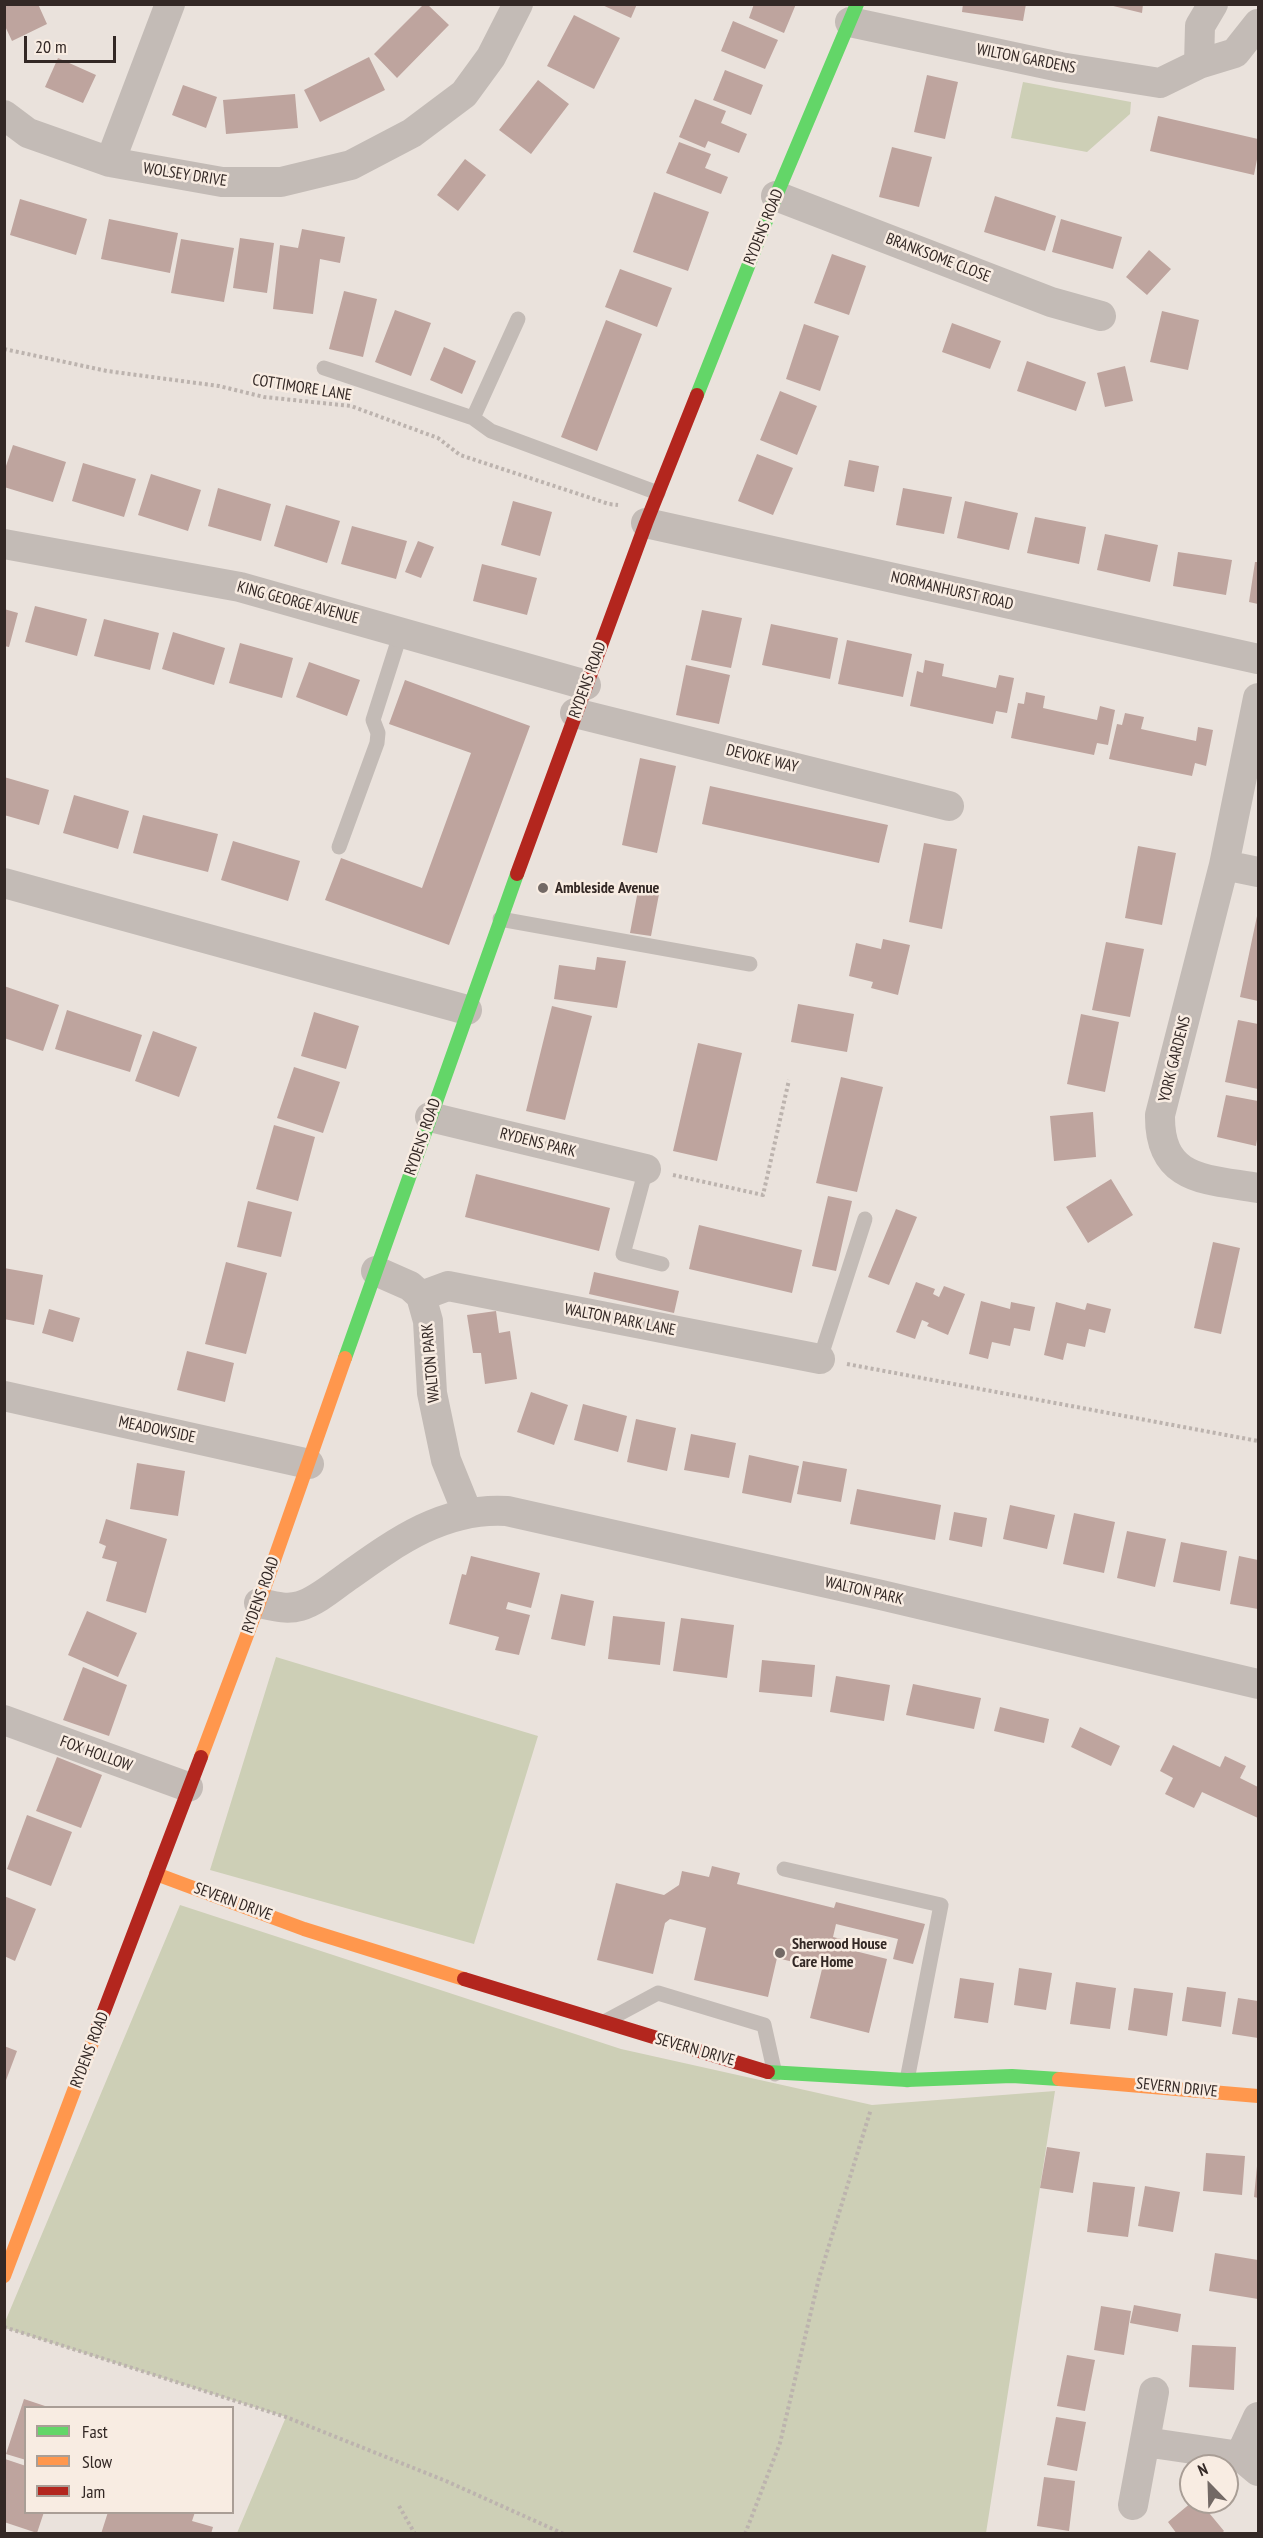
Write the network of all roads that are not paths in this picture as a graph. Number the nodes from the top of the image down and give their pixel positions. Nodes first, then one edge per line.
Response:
1 (170, 4) edge
2 (519, 4) edge
3 (1213, 4) edge
4 (853, 14) edge
5 (1258, 24) edge
6 (1199, 64) junction
7 (4, 116) edge
8 (110, 162) junction
9 (776, 196) junction
10 (1101, 316) dead end
11 (518, 319) dead end
12 (324, 368) dead end
13 (473, 418) junction
14 (652, 508) junction
15 (4, 544) edge
16 (401, 632) junction
17 (1258, 659) edge
18 (586, 685) junction
19 (1258, 698) edge
20 (575, 713) junction
21 (949, 806) dead end
22 (339, 847) dead end
23 (1224, 865) junction
24 (1258, 872) edge
25 (4, 884) edge
26 (500, 919) junction
27 (750, 964) dead end
28 (467, 1010) junction
29 (430, 1117) junction
30 (646, 1169) joint
31 (1258, 1188) edge
32 (865, 1219) dead end
33 (662, 1264) dead end
34 (376, 1271) junction
35 (421, 1296) junction
36 (820, 1359) joint
37 (4, 1396) edge
38 (309, 1464) junction
39 (467, 1512) junction
40 (259, 1603) junction
41 (1258, 1684) edge
42 (4, 1720) edge
43 (188, 1787) junction
44 (784, 1869) dead end
45 (156, 1874) junction
46 (602, 2023) junction
47 (776, 2074) junction
48 (907, 2080) junction
49 (1258, 2096) edge
50 (8, 2259) edge
51 (1154, 2392) dead end
52 (1258, 2417) edge
53 (1145, 2442) junction
54 (1249, 2464) edge
55 (1133, 2505) dead end

1 - 8 street
2 - 8 street, WOLSEY DRIVE
3 - 6 street
4 - 6 street, WILTON GARDENS
4 - 9 street, RYDENS ROAD
5 - 6 street, WILTON GARDENS
7 - 8 street, WOLSEY DRIVE
9 - 10 street, BRANKSOME CLOSE
9 - 14 street, RYDENS ROAD
11 - 13 lane
12 - 13 lane
13 - 14 lane
14 - 17 street, NORMANHURST ROAD
14 - 18 street, RYDENS ROAD
15 - 16 street, KING GEORGE AVENUE
16 - 18 street, KING GEORGE AVENUE
16 - 22 lane
18 - 20 street, RYDENS ROAD
19 - 23 street, YORK GARDENS
20 - 21 street, DEVOKE WAY
20 - 26 street, RYDENS ROAD
23 - 24 street
23 - 31 street, YORK GARDENS
25 - 28 street
26 - 27 lane
26 - 28 street, RYDENS ROAD
28 - 29 street, RYDENS ROAD
29 - 30 street, RYDENS PARK
29 - 34 street, RYDENS ROAD
30 - 33 lane
32 - 36 lane
34 - 35 street
34 - 38 street, RYDENS ROAD
35 - 36 street, WALTON PARK LANE
35 - 39 street, WALTON PARK
37 - 38 street, MEADOWSIDE
38 - 40 street, RYDENS ROAD
39 - 40 street, WALTON PARK
39 - 41 street, WALTON PARK
40 - 43 street, RYDENS ROAD
42 - 43 street, FOX HOLLOW
43 - 45 street, RYDENS ROAD
44 - 48 lane
45 - 46 street, SEVERN DRIVE
45 - 50 street, RYDENS ROAD
46 - 47 street, SEVERN DRIVE
46 - 47 lane
47 - 48 street, SEVERN DRIVE
48 - 49 street, SEVERN DRIVE
51 - 53 street
52 - 54 street
53 - 54 street
53 - 55 street

